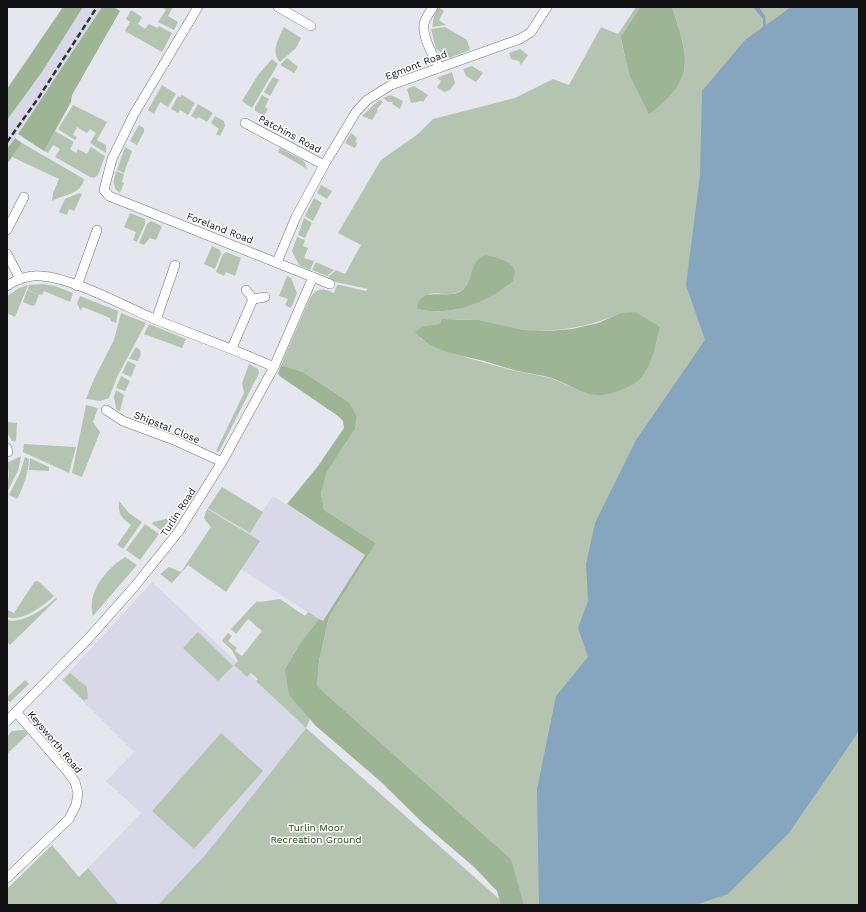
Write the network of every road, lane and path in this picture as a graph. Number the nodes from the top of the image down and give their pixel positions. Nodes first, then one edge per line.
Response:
1 (198, 7) edge
2 (278, 7) edge
3 (433, 7) edge
4 (547, 7) edge
5 (311, 26) dead end
6 (439, 68) junction
7 (245, 123) dead end
8 (324, 165) junction
9 (24, 197) dead end
10 (7, 230) edge
11 (97, 230) dead end
12 (7, 254) edge
13 (277, 262) junction
14 (175, 265) dead end
15 (313, 277) junction
16 (20, 280) junction
17 (330, 284) dead end
18 (7, 286) edge
19 (77, 286) junction
20 (246, 290) dead end
21 (265, 297) dead end
22 (253, 298) junction
23 (156, 320) junction
24 (232, 348) junction
25 (274, 367) junction
26 (106, 410) dead end
27 (222, 462) junction
28 (16, 712) junction
29 (7, 721) edge
30 (7, 878) edge

1 - 13 street, Foreland Road
2 - 5 street
3 - 6 street
4 - 6 street, Egmont Road
6 - 8 street, Egmont Road
7 - 8 street, Patchins Road
8 - 13 street, Egmont Road
9 - 10 street
11 - 19 street
12 - 16 street
13 - 15 street, Foreland Road
14 - 23 street
15 - 17 street, Foreland Road
15 - 25 street, Turlin Road
16 - 18 street
16 - 19 street
19 - 23 street
20 - 22 street
21 - 22 street
22 - 24 street
23 - 24 street
24 - 25 street
25 - 27 street, Turlin Road
26 - 27 street, Shipstal Close
27 - 28 street, Turlin Road
28 - 29 street, Turlin Road
28 - 30 street, Keysworth Road

